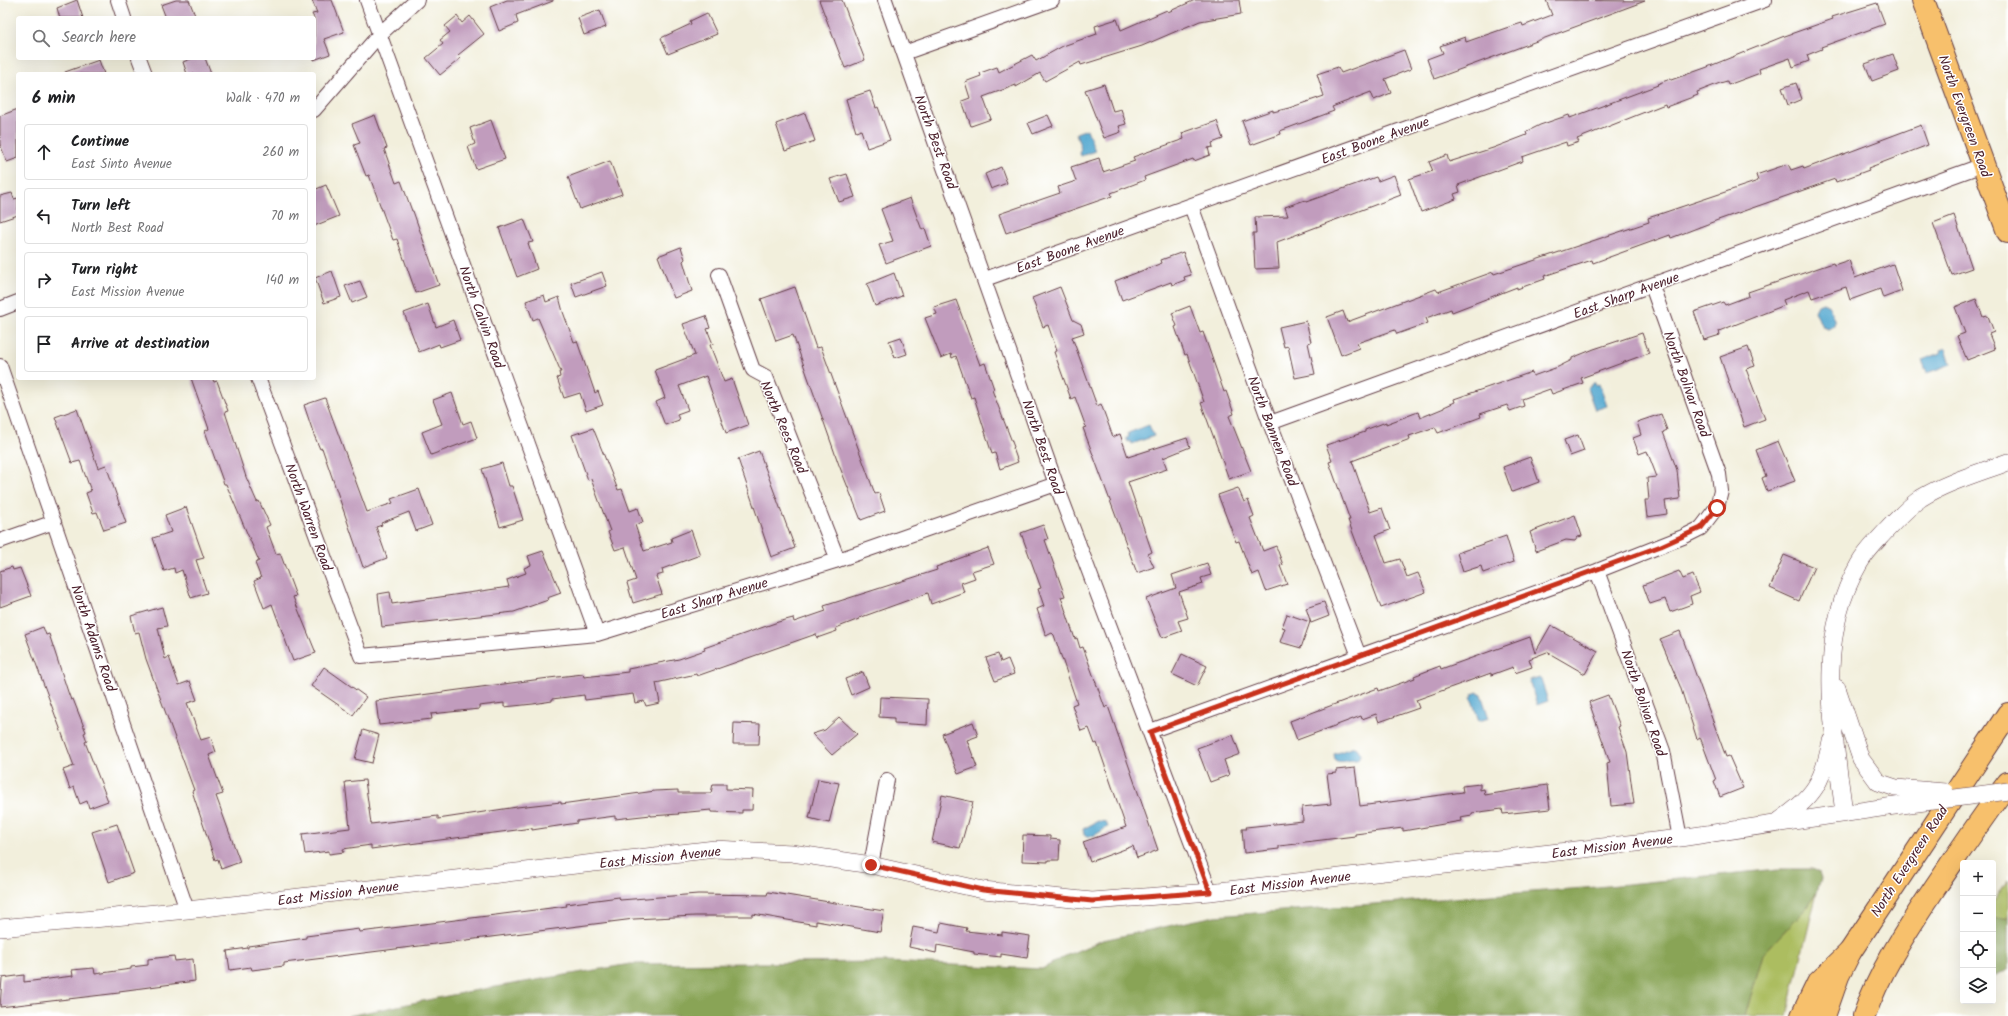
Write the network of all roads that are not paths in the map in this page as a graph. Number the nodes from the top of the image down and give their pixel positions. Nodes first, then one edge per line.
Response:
1 (118, 0) edge
2 (367, 0) edge
3 (417, 0) edge
4 (885, 0) edge
5 (1052, 0) edge
6 (1766, 0) edge
7 (1923, 0) edge
8 (123, 16) edge
9 (379, 34) junction
10 (904, 53) junction
11 (140, 60) edge
12 (144, 72) edge
13 (316, 108) edge
14 (1983, 165) junction
15 (1191, 206) junction
16 (2008, 232) edge
17 (719, 275) dead end
18 (985, 279) junction
19 (1652, 286) junction
20 (16, 303) edge
21 (0, 309) edge
22 (0, 366) edge
23 (259, 380) edge
24 (1270, 423) junction
25 (2008, 462) edge
26 (1974, 475) junction
27 (2008, 476) edge
28 (1056, 484) junction
29 (54, 522) junction
30 (0, 541) edge
31 (838, 560) junction
32 (1597, 571) junction
33 (597, 634) junction
34 (360, 656) joint
35 (1359, 656) junction
36 (1830, 667) junction
37 (2008, 714) edge
38 (1834, 727) junction
39 (1150, 732) junction
40 (887, 780) dead end
41 (2008, 783) edge
42 (2008, 791) edge
43 (1977, 795) junction
44 (1844, 813) junction
45 (1775, 823) junction
46 (1680, 838) junction
47 (871, 865) junction
48 (1210, 892) junction
49 (187, 910) junction
50 (0, 928) edge
51 (1850, 952) junction
52 (1802, 1016) edge
53 (1824, 1016) edge
54 (1864, 1016) edge

1 - 8 street
2 - 9 street, North Calvin Road
3 - 9 street
4 - 10 street, North Best Road
5 - 10 street
6 - 15 street, East Boone Avenue
7 - 14 main road, North Evergreen Road
9 - 13 street
9 - 33 street, North Calvin Road
10 - 18 street, North Best Road
11 - 12 street
14 - 16 main road, North Evergreen Road
14 - 19 street, East Sharp Avenue
15 - 18 street, East Boone Avenue
15 - 24 street, North Bannen Road
17 - 31 street, North Rees Road
18 - 28 street, North Best Road
19 - 24 street, East Sharp Avenue
19 - 32 street, North Bolivar Road
20 - 21 street
22 - 29 street, North Adams Road
23 - 34 street, North Warren Road
24 - 35 street, North Bannen Road
25 - 26 street
26 - 27 street
26 - 36 street
28 - 31 street, East Sharp Avenue
28 - 39 street, North Best Road
29 - 30 street
29 - 49 street, North Adams Road
31 - 33 street, East Sharp Avenue
32 - 35 street
32 - 46 street, North Bolivar Road
33 - 34 street, East Sharp Avenue
35 - 39 street
36 - 38 street
36 - 43 street, bridge
37 - 51 main road, North Evergreen Road
38 - 44 street
38 - 45 street
39 - 48 street, North Best Road
40 - 47 street
41 - 54 main road
42 - 43 street, East Mission Avenue, bridge
43 - 44 street, East Mission Avenue, bridge
44 - 45 street, East Mission Avenue
45 - 46 street, East Mission Avenue
46 - 48 street, East Mission Avenue
47 - 48 street, East Mission Avenue
47 - 49 street, East Mission Avenue
49 - 50 street, East Mission Avenue
51 - 52 main road
51 - 53 main road, North Evergreen Road

